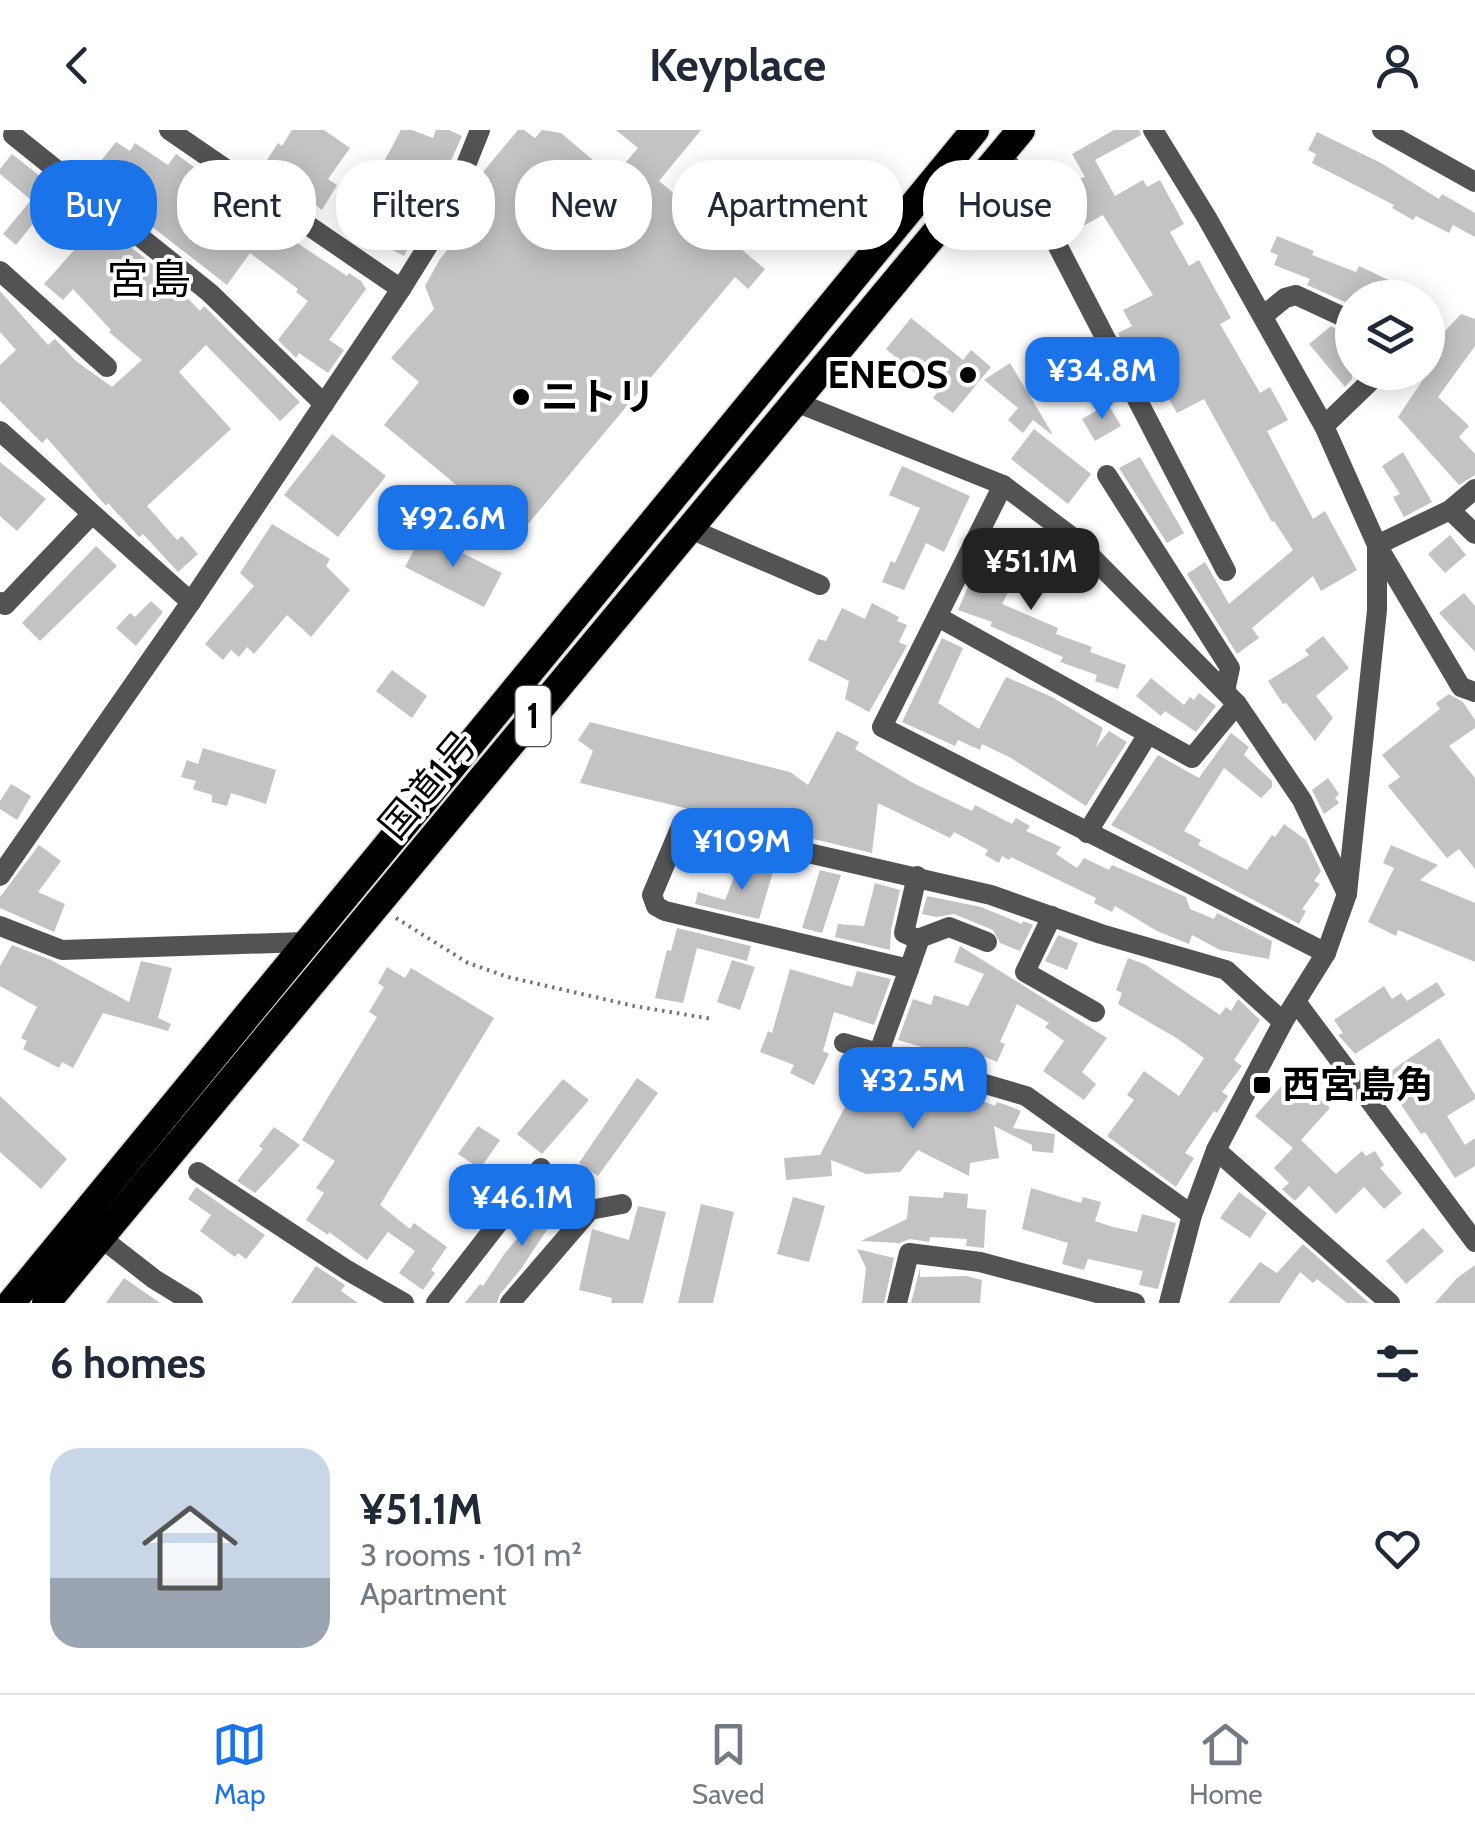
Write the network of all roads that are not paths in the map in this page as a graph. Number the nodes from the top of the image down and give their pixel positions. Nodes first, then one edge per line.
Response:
1 (168, 130) edge
2 (480, 130) edge
3 (975, 130) edge
4 (1021, 130) edge
5 (1153, 130) edge
6 (1382, 130) edge
7 (13, 136) dead end
8 (1000, 156) junction
9 (1475, 182) edge
10 (0, 271) edge
11 (402, 289) junction
12 (1335, 313) edge
13 (1263, 316) junction
14 (108, 367) dead end
15 (1361, 390) edge
16 (793, 401) junction
17 (324, 404) junction
18 (1324, 426) junction
19 (0, 431) edge
20 (1106, 474) dead end
21 (1002, 486) junction
22 (1475, 489) edge
23 (1450, 510) junction
24 (91, 514) junction
25 (688, 528) junction
26 (1475, 534) edge
27 (1377, 545) junction
28 (1226, 570) dead end
29 (820, 585) dead end
30 (0, 602) edge
31 (191, 602) junction
32 (938, 617) junction
33 (1475, 692) edge
34 (1231, 698) junction
35 (1148, 734) junction
36 (1087, 832) junction
37 (2, 870) edge
38 (917, 876) junction
39 (1347, 894) junction
40 (1052, 916) junction
41 (0, 926) edge
42 (919, 940) junction
43 (305, 942) junction
44 (987, 942) dead end
45 (1326, 953) junction
46 (909, 969) junction
47 (1297, 1003) junction
48 (1096, 1012) dead end
49 (1283, 1022) junction
50 (844, 1043) dead end
51 (879, 1052) junction
52 (1216, 1150) junction
53 (541, 1168) dead end
54 (198, 1172) dead end
55 (622, 1204) dead end
56 (1192, 1216) junction
57 (100, 1237) junction
58 (1475, 1242) edge
59 (11, 1303) edge
60 (46, 1303) edge
61 (193, 1303) edge
62 (404, 1303) edge
63 (436, 1303) edge
64 (510, 1303) edge
65 (897, 1303) edge
66 (1134, 1303) edge
67 (1169, 1303) edge
68 (1390, 1303) edge

1 - 11 street
2 - 11 street
3 - 43 highway, 国道1号 / 1
4 - 8 highway, 国道1号 / 1
5 - 13 street
6 - 9 street
7 - 17 street
8 - 16 highway, 国道1号 / 1
8 - 28 street
10 - 14 street
11 - 17 street
12 - 13 street
13 - 18 street
15 - 18 street
16 - 21 street
16 - 25 highway, 国道1号 / 1
17 - 31 street
18 - 27 street
19 - 24 street
20 - 34 street
21 - 32 street
21 - 34 street
22 - 23 street
23 - 26 street
23 - 27 street
24 - 30 street
24 - 31 street
25 - 29 street
25 - 57 highway, 国道1号 / 1
27 - 33 street
27 - 39 street
31 - 37 street
32 - 35 street
32 - 36 street
34 - 35 street
34 - 39 street
35 - 36 street
36 - 45 street
38 - 40 street
38 - 42 street
38 - 46 street
39 - 45 street
40 - 48 street
40 - 49 street
41 - 43 street
42 - 44 street
42 - 46 street
43 - 59 highway, 国道1号 / 1
45 - 47 street
46 - 51 street
47 - 49 street
47 - 58 street
49 - 52 street
50 - 51 street
51 - 56 street
52 - 56 street
52 - 68 street
53 - 63 street
54 - 62 street
55 - 64 street
56 - 67 street
57 - 60 highway, 国道1号 / 1
57 - 61 street
65 - 66 street

